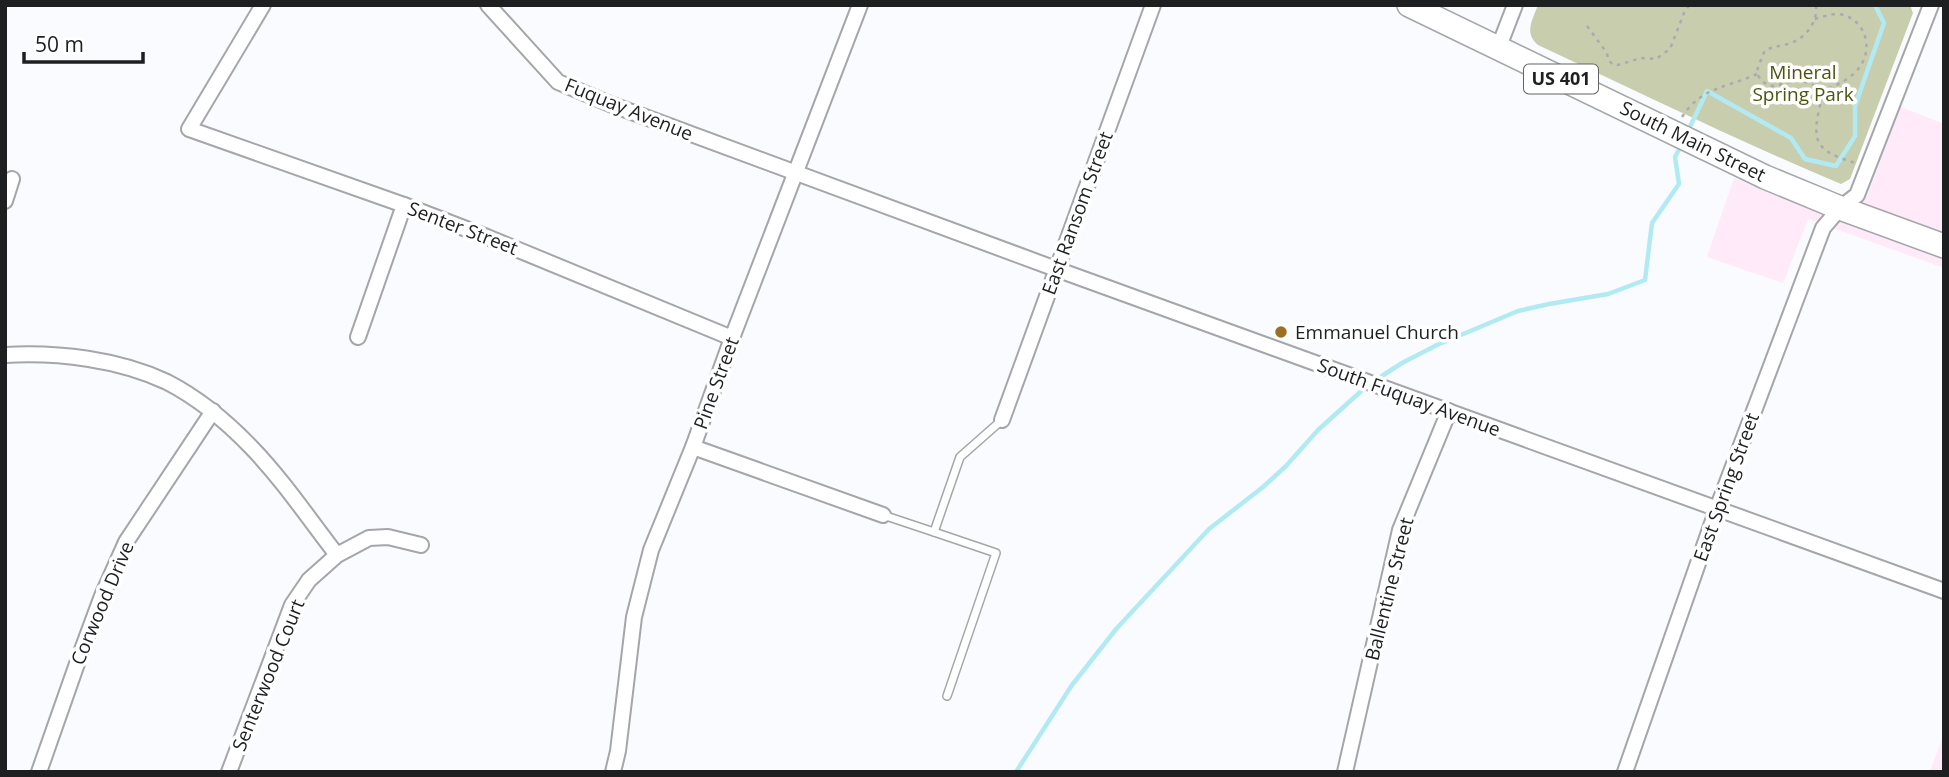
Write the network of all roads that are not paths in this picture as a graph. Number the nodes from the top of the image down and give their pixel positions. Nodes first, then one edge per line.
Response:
1 (263, 5) edge
2 (488, 5) edge
3 (860, 5) edge
4 (1153, 5) edge
5 (1409, 5) edge
6 (1515, 5) edge
7 (1931, 5) edge
8 (1498, 49) junction
9 (796, 173) junction
10 (12, 179) dead end
11 (5, 201) edge
12 (404, 205) junction
13 (1840, 208) junction
14 (1944, 246) edge
15 (1056, 269) junction
16 (358, 337) dead end
17 (732, 338) junction
18 (5, 355) edge
19 (213, 411) junction
20 (1449, 411) junction
21 (1002, 421) joint
22 (693, 447) junction
23 (1717, 509) junction
24 (883, 515) joint
25 (934, 532) junction
26 (421, 545) dead end
27 (337, 555) junction
28 (1944, 591) edge
29 (947, 696) dead end
30 (39, 772) edge
31 (229, 772) edge
32 (613, 772) edge
33 (1345, 772) edge
34 (1625, 772) edge

1 - 12 street, Senter Street
2 - 9 street, Fuquay Avenue
3 - 9 street, Pine Street
4 - 15 street, East Ransom Street
5 - 8 main road, South Main Street / US 401
6 - 8 street
7 - 13 street, East Spring Street
8 - 13 main road, South Main Street / US 401
9 - 15 street, South Fuquay Avenue
9 - 17 street, Pine Street
10 - 11 street
12 - 16 street
12 - 17 street, Senter Street
13 - 14 main road, South Main Street / US 401
13 - 23 street, East Spring Street
15 - 20 street, South Fuquay Avenue
15 - 21 street, East Ransom Street
17 - 22 street, Pine Street
18 - 19 street
19 - 27 street
19 - 30 street, Corwood Drive
20 - 23 street, South Fuquay Avenue
20 - 33 street, Ballentine Street
21 - 25 lane
22 - 24 street
22 - 32 street, Pine Street
23 - 28 street, South Fuquay Avenue
23 - 34 street, East Spring Street
24 - 25 lane
25 - 29 lane
26 - 27 street, Senterwood Court
27 - 31 street, Senterwood Court

